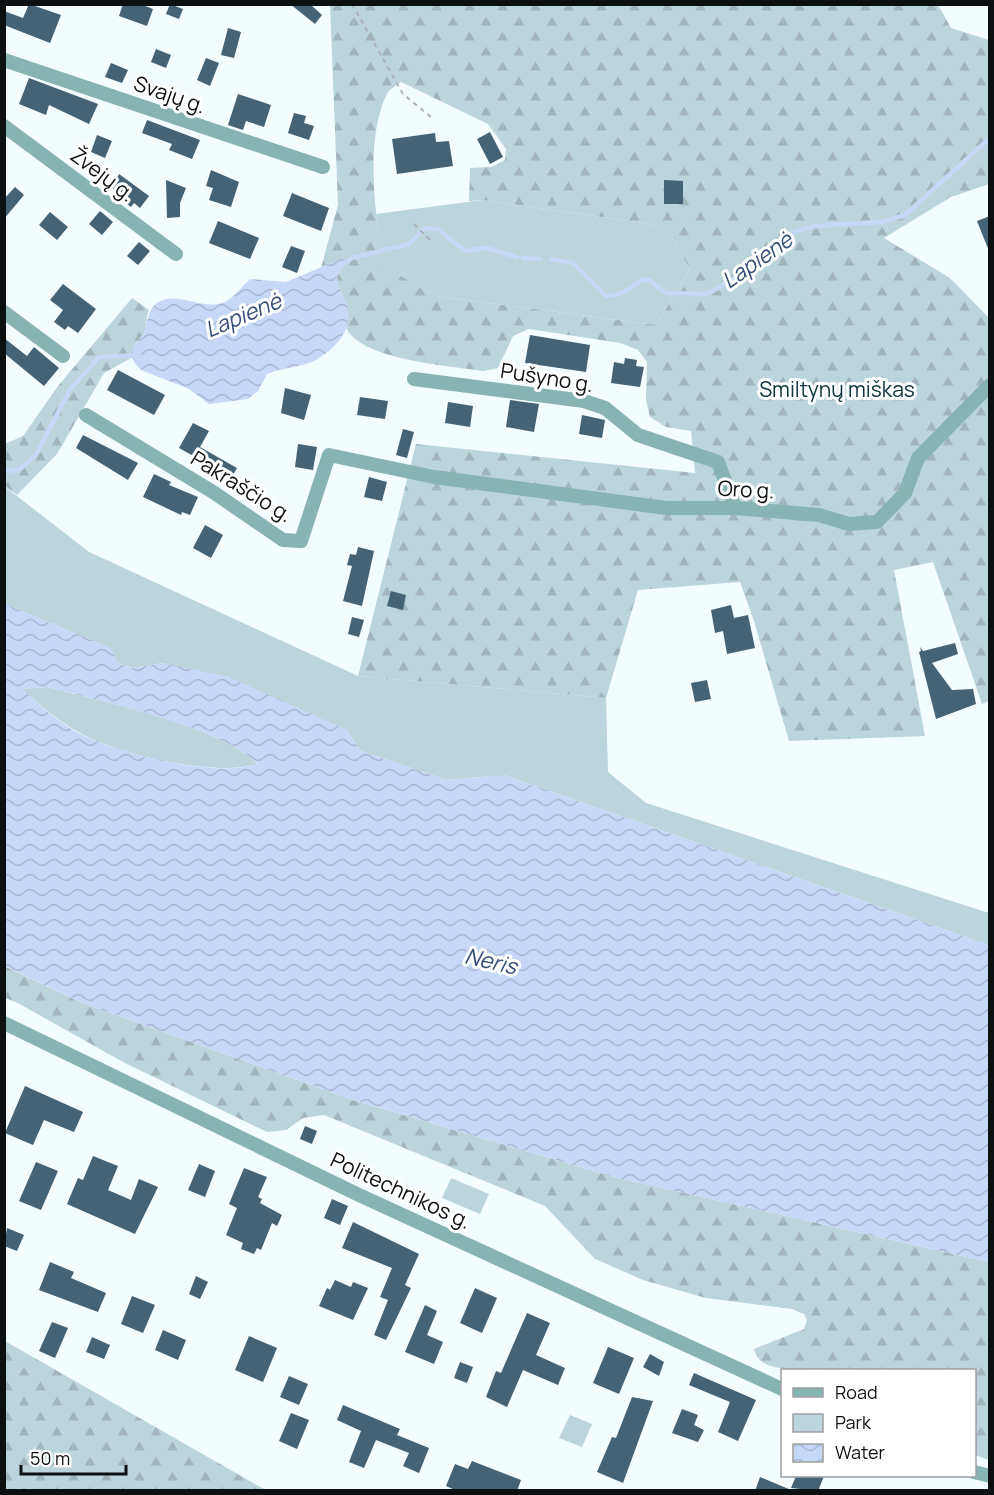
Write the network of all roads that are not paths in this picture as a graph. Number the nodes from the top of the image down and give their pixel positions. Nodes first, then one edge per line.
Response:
1 (4, 60) edge
2 (4, 126) edge
3 (322, 166) dead end
4 (176, 255) dead end
5 (4, 312) edge
6 (63, 356) dead end
7 (414, 379) dead end
8 (990, 385) edge
9 (86, 415) dead end
10 (434, 477) joint
11 (735, 508) junction
12 (4, 1023) edge
13 (781, 1388) edge

1 - 3 street, Svajų g.
2 - 4 street, Žvejų g.
5 - 6 street
7 - 11 street, Pušyno g.
8 - 11 street, Oro g.
9 - 10 street, Pakraščio g.
10 - 11 street, Oro g.
12 - 13 street, Politechnikos g.

